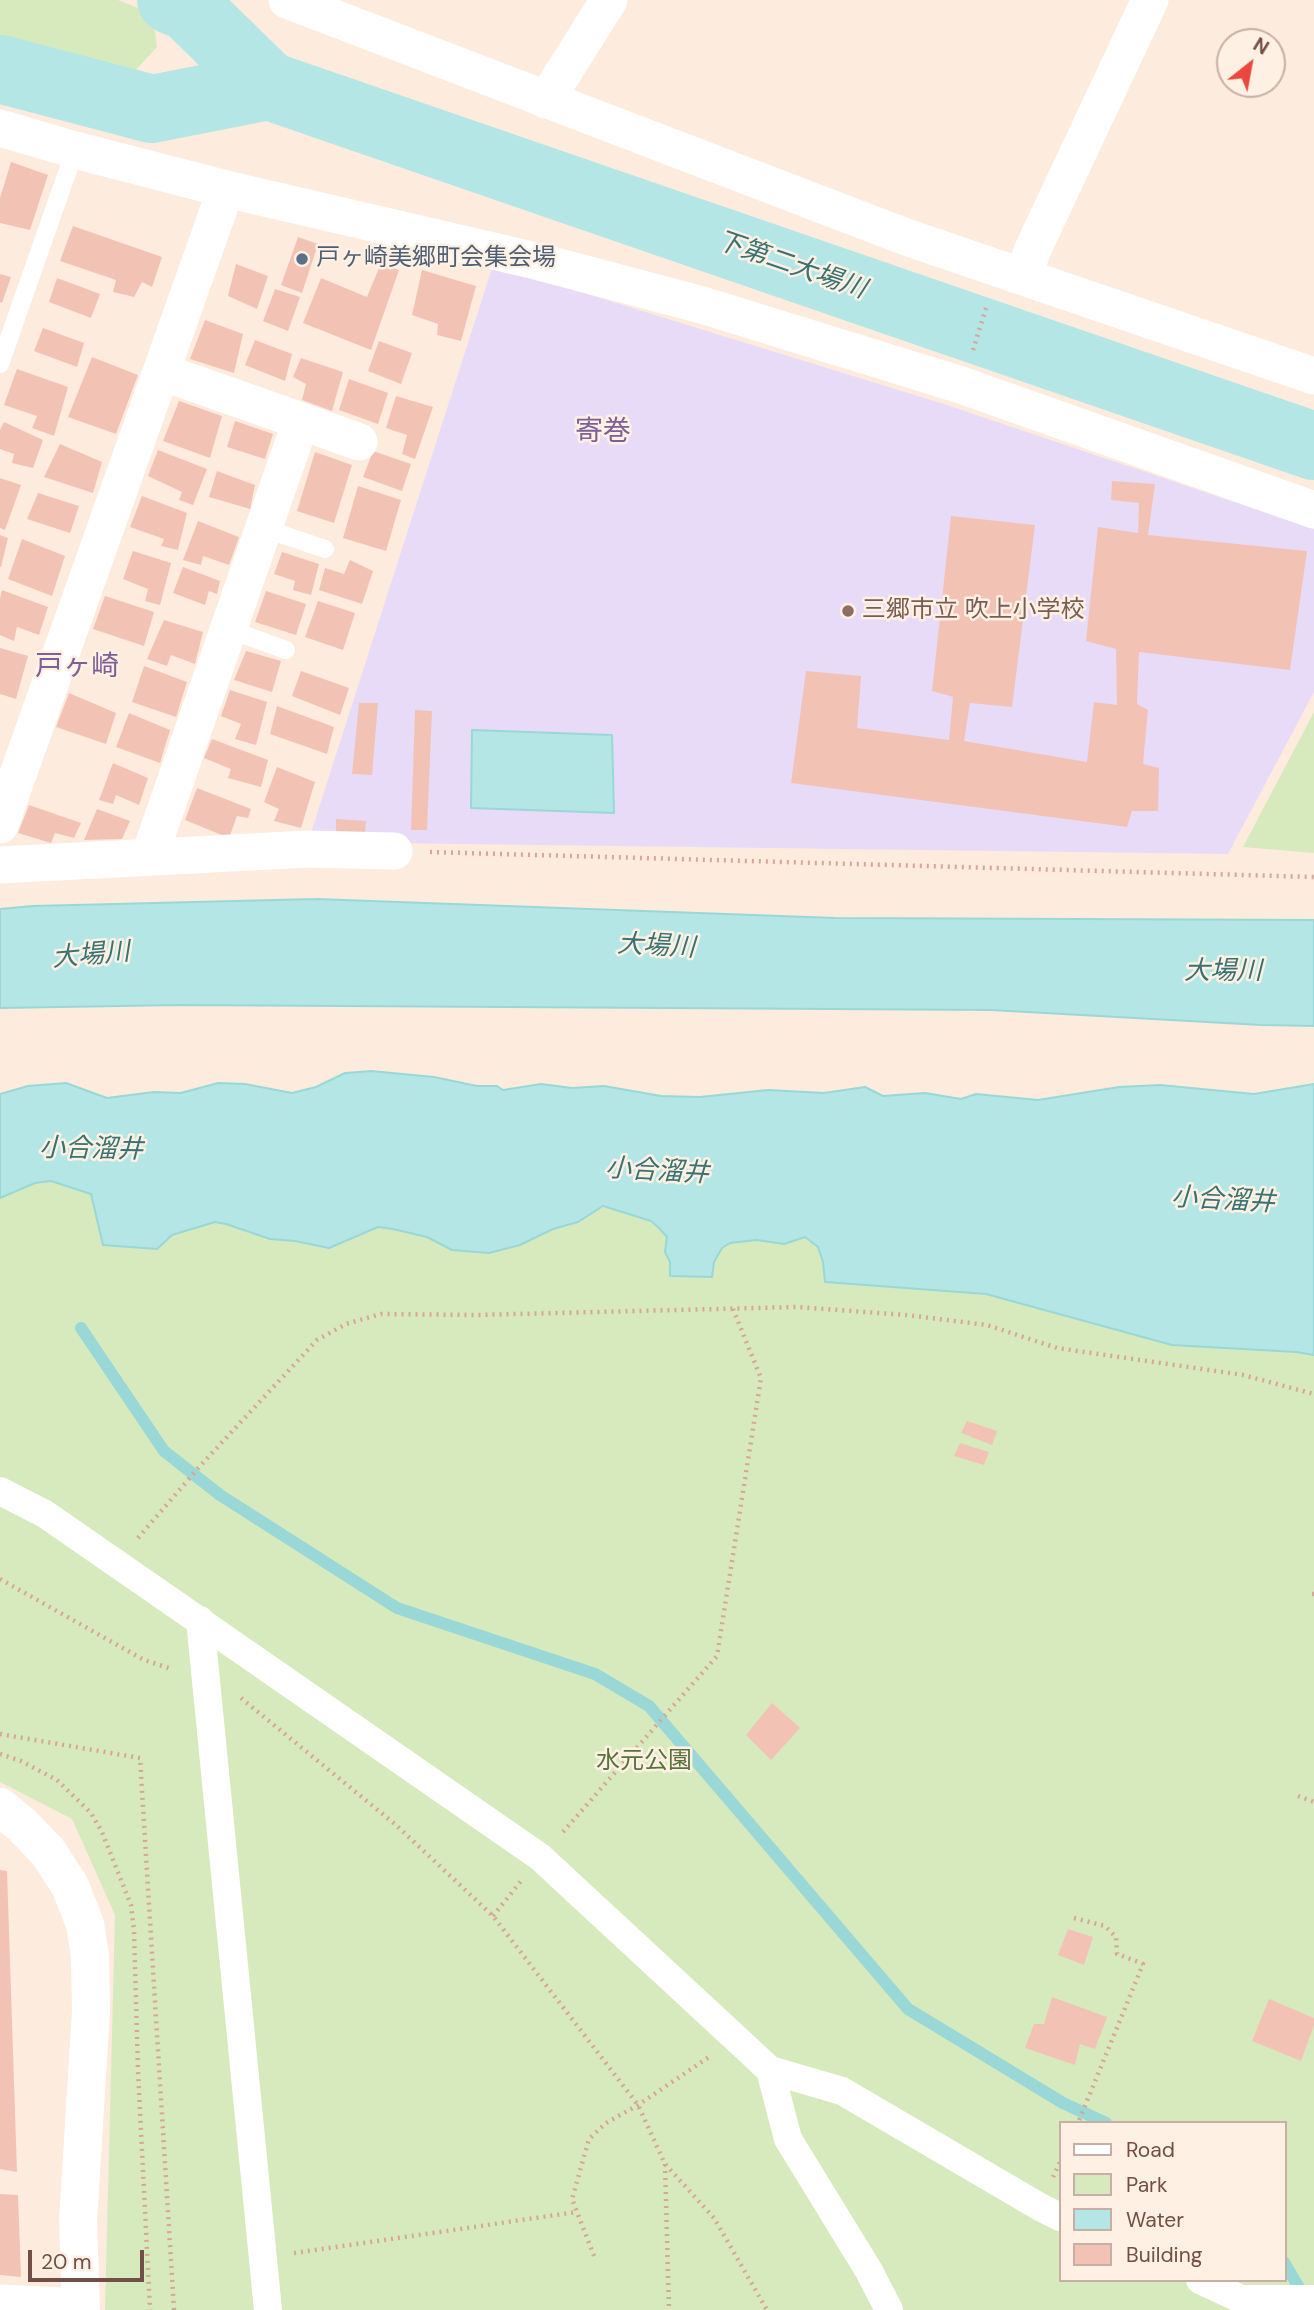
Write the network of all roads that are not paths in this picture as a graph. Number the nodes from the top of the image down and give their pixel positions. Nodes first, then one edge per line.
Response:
1 (287, 0) edge
2 (609, 0) edge
3 (1150, 0) edge
4 (546, 100) junction
5 (0, 128) edge
6 (75, 150) junction
7 (226, 189) junction
8 (1012, 272) junction
9 (0, 364) edge
10 (162, 372) junction
11 (1314, 376) edge
12 (301, 421) junction
13 (359, 442) dead end
14 (1314, 510) edge
15 (263, 528) junction
16 (325, 549) dead end
17 (228, 629) junction
18 (286, 650) dead end
19 (0, 825) edge
20 (394, 851) road end
21 (149, 857) junction
22 (0, 865) edge
23 (0, 1491) edge
24 (200, 1620) junction
25 (0, 1807) edge
26 (770, 2070) junction
27 (1058, 2216) edge
28 (1203, 2282) edge
29 (1314, 2299) edge
30 (0, 2303) edge
31 (1238, 2304) edge
32 (81, 2308) edge
33 (268, 2310) edge
34 (889, 2310) edge

1 - 4 street
2 - 4 street
3 - 8 street
4 - 8 street
5 - 6 street
6 - 7 street
6 - 9 lane
7 - 10 street
7 - 14 street
8 - 11 street
10 - 12 street
10 - 19 street
12 - 13 street
12 - 15 street
15 - 16 lane
15 - 17 street
17 - 18 lane
17 - 21 street
20 - 21 street
21 - 22 street
23 - 24 street
24 - 26 street
24 - 33 street
25 - 32 street
26 - 27 street
26 - 34 street
28 - 31 street
29 - 31 street
30 - 32 street

